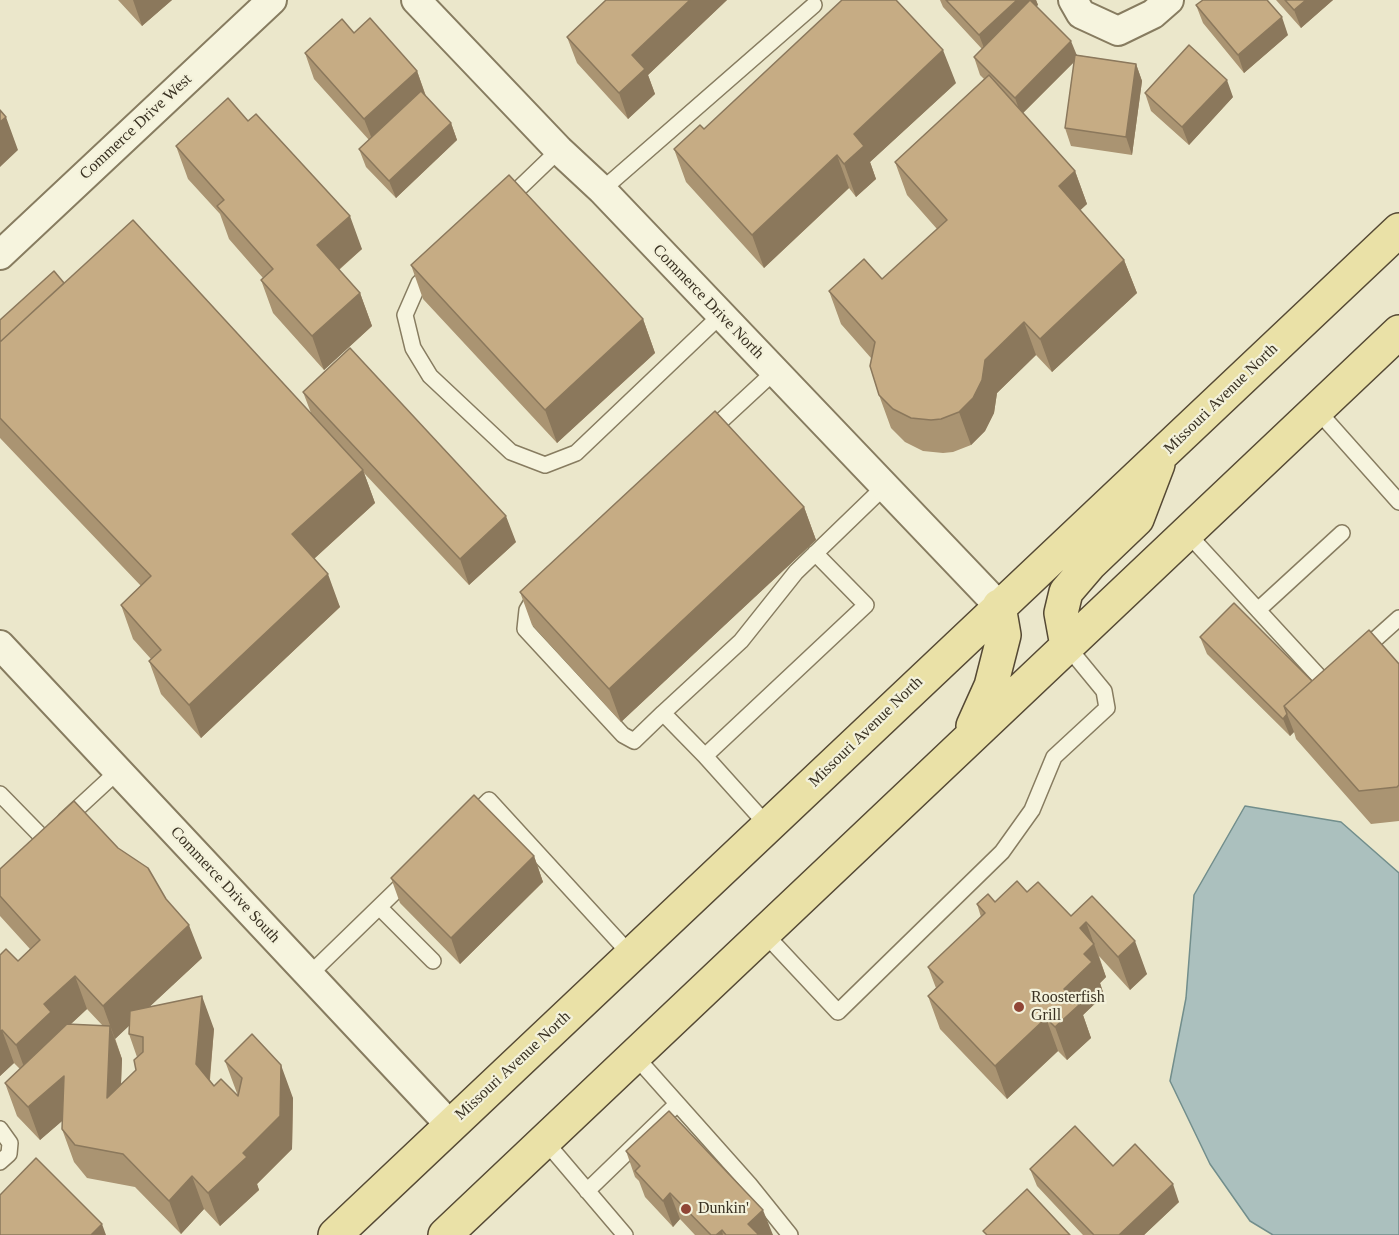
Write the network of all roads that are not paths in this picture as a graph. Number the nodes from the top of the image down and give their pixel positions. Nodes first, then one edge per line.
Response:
1 (272, 0) edge
2 (416, 0) edge
3 (1073, 0) edge
4 (1169, 0) edge
5 (814, 5) dead end
6 (559, 150) junction
7 (602, 190) junction
8 (493, 213) edge
9 (1399, 230) edge
10 (0, 255) edge
11 (444, 260) edge
12 (721, 315) junction
13 (1399, 333) edge
14 (774, 372) junction
15 (1317, 410) junction
16 (694, 446) edge
17 (1161, 457) junction
18 (885, 486) junction
19 (1399, 502) edge
20 (1187, 533) junction
21 (1342, 533) dead end
22 (815, 553) junction
23 (549, 579) edge
24 (999, 606) junction
25 (1258, 610) junction
26 (1399, 618) edge
27 (0, 645) edge
28 (1067, 646) junction
29 (663, 713) junction
30 (966, 741) junction
31 (705, 756) junction
32 (118, 771) junction
33 (0, 794) edge
34 (464, 825) edge
35 (768, 825) junction
36 (422, 866) edge
37 (379, 907) junction
38 (764, 933) junction
39 (631, 955) junction
40 (433, 962) dead end
41 (309, 975) junction
42 (634, 1056) junction
43 (676, 1104) junction
44 (450, 1125) junction
45 (0, 1128) edge
46 (545, 1141) junction
47 (0, 1162) edge
48 (587, 1191) junction
49 (335, 1235) edge
50 (445, 1235) edge
51 (625, 1235) edge
52 (790, 1235) edge

1 - 10 street, Commerce Drive West
2 - 6 street, Commerce Drive North
3 - 4 street
5 - 7 lane
6 - 7 street, Commerce Drive North
6 - 8 lane
7 - 12 street, Commerce Drive North
9 - 17 main road, Missouri Avenue North
11 - 12 lane
12 - 14 street, Commerce Drive North
13 - 15 main road
14 - 16 lane
14 - 18 street, Commerce Drive North
15 - 19 lane
15 - 20 main road
17 - 24 main road, Missouri Avenue North
17 - 28 main road
18 - 22 lane
18 - 24 street, Commerce Drive North
20 - 25 lane
20 - 28 main road
21 - 25 lane
22 - 29 lane
22 - 31 lane
23 - 29 lane
24 - 30 main road
24 - 35 main road, Missouri Avenue North
25 - 26 lane
27 - 32 street, Commerce Drive South
28 - 30 main road
28 - 38 lane
29 - 31 lane
30 - 38 main road
31 - 35 lane
32 - 33 lane
32 - 41 street, Commerce Drive South
34 - 39 lane
35 - 39 main road, Missouri Avenue North
36 - 37 lane
37 - 40 lane
37 - 41 lane
38 - 42 main road
39 - 44 main road, Missouri Avenue North
41 - 44 street, Commerce Drive South
42 - 43 lane
42 - 46 main road
43 - 48 lane
43 - 52 lane
44 - 49 main road, Missouri Avenue North
45 - 47 lane
46 - 48 lane
46 - 50 main road
48 - 51 lane

